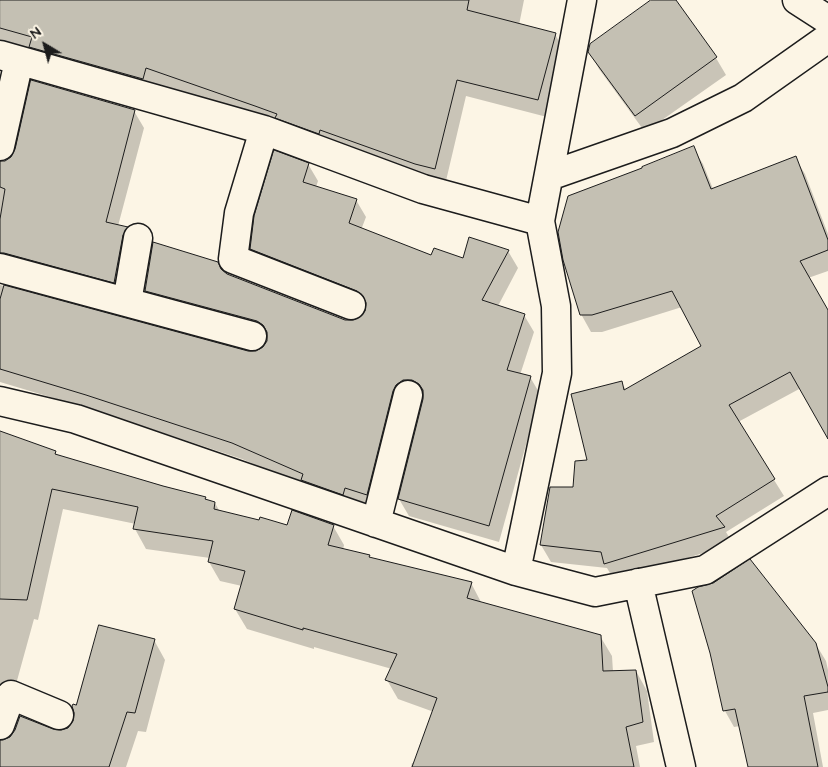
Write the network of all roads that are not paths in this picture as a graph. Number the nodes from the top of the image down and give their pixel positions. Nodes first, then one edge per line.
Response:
1 (582, 0) edge
2 (797, 0) edge
3 (828, 20) edge
4 (828, 38) edge
5 (10, 58) edge
6 (264, 130) junction
7 (0, 146) edge
8 (549, 176) junction
9 (540, 221) junction
10 (138, 238) dead end
11 (0, 268) edge
12 (127, 302) junction
13 (351, 305) dead end
14 (252, 336) dead end
15 (408, 395) dead end
16 (0, 402) edge
17 (828, 491) edge
18 (376, 523) junction
19 (516, 571) junction
20 (638, 584) junction
21 (59, 715) dead end
22 (0, 725) edge
23 (680, 767) edge

1 - 8 street
2 - 3 street
4 - 8 street
5 - 6 street
5 - 7 street
6 - 9 street
6 - 13 street
8 - 9 street
9 - 19 street
10 - 12 street
11 - 12 street
12 - 14 street
15 - 18 street
16 - 18 street
17 - 20 street
18 - 19 street
19 - 20 street
20 - 23 street
21 - 22 street

